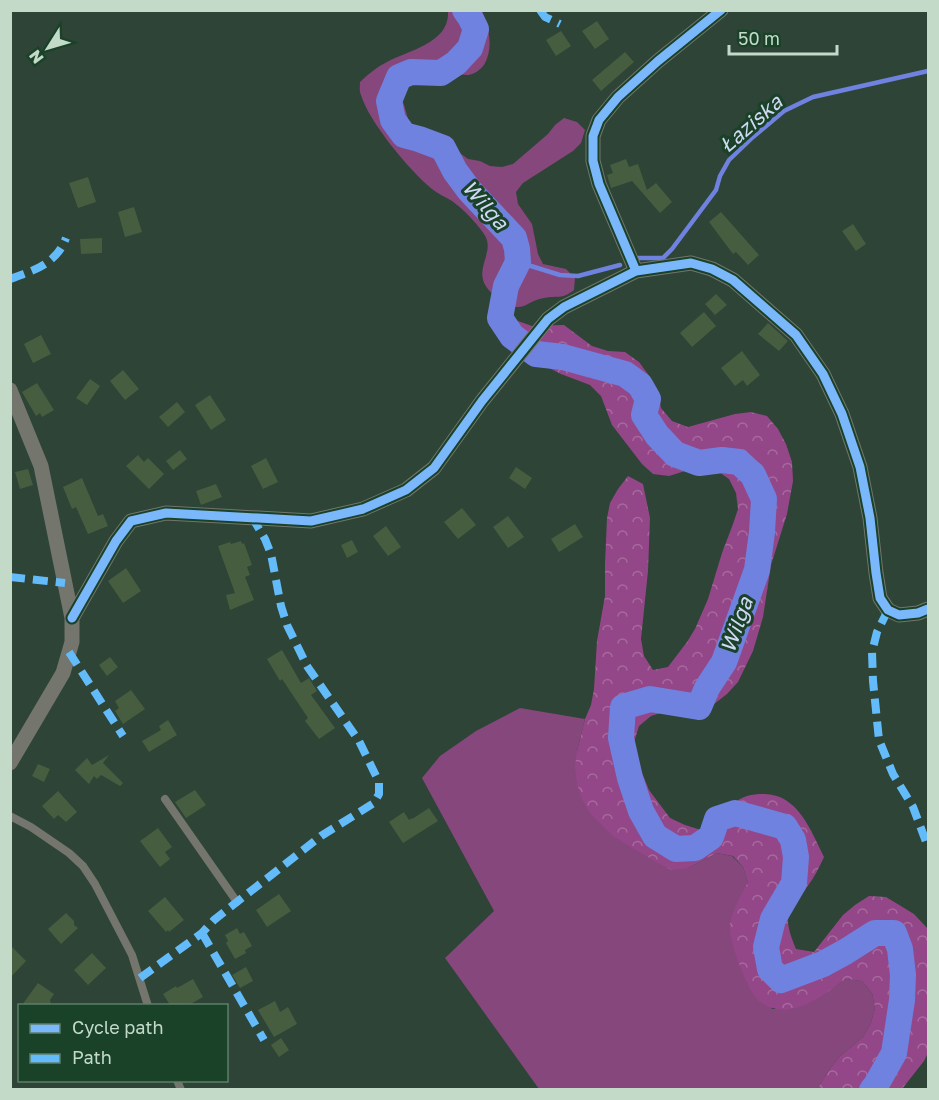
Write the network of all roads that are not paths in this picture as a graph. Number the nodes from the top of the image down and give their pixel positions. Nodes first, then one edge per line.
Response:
1 (721, 10) edge
2 (636, 271) junction
3 (10, 390) edge
4 (928, 609) edge
5 (72, 618) junction
6 (10, 763) edge
7 (165, 799) dead end
8 (10, 816) edge
9 (237, 902) dead end
10 (148, 1004) edge

1 - 2 street
2 - 4 street
2 - 5 street
3 - 5 street
5 - 6 street
7 - 9 lane
8 - 10 lane

